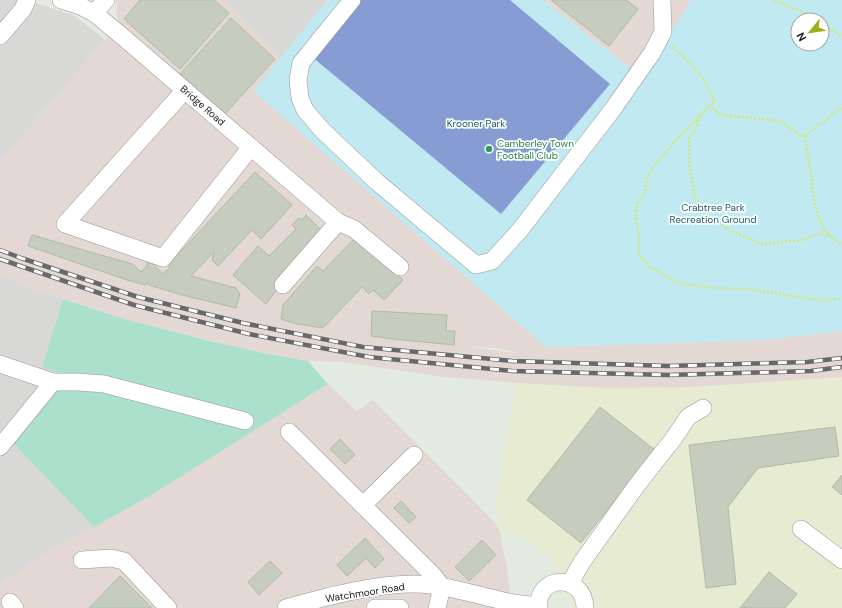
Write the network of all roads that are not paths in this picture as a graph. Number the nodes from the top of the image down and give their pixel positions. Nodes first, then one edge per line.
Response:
1 (27, 0) edge
2 (61, 0) edge
3 (106, 0) edge
4 (662, 0) edge
5 (350, 1) edge
6 (94, 13) junction
7 (0, 36) edge
8 (185, 90) junction
9 (251, 147) junction
10 (338, 222) junction
11 (400, 267) dead end
12 (283, 286) dead end
13 (0, 364) edge
14 (53, 382) junction
15 (703, 408) dead end
16 (245, 420) dead end
17 (289, 432) dead end
18 (0, 447) edge
19 (414, 455) dead end
20 (363, 506) junction
21 (801, 529) dead end
22 (82, 560) dead end
23 (842, 560) edge
24 (570, 583) junction
25 (442, 587) junction
26 (539, 607) edge
27 (168, 608) edge
28 (286, 608) edge
29 (375, 608) edge
30 (400, 608) edge
31 (437, 608) edge
32 (585, 608) edge

1 - 7 street
2 - 6 street, Bridge Road
3 - 6 street
4 - 5 street
6 - 8 street, Bridge Road
8 - 9 street, Bridge Road
8 - 9 street
9 - 10 street, Bridge Road
10 - 11 street, Bridge Road
10 - 12 street
13 - 14 street
14 - 16 street
14 - 18 street
15 - 24 street
17 - 20 street
19 - 20 street
20 - 25 street
21 - 23 street
22 - 27 street
24 - 26 street, Watchmoor Road
24 - 32 street
25 - 26 street, Watchmoor Road
25 - 28 street, Watchmoor Road
25 - 31 street
29 - 30 street

